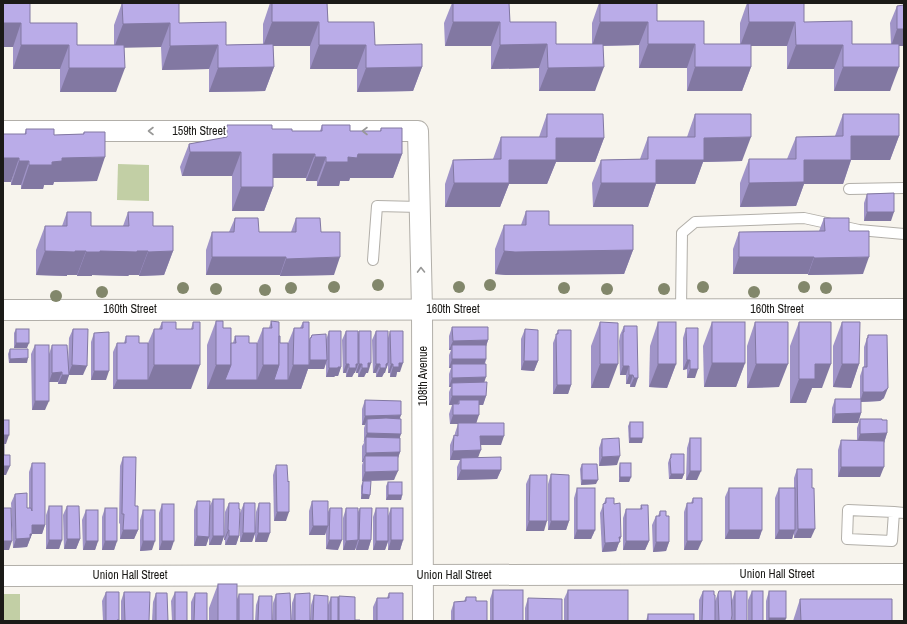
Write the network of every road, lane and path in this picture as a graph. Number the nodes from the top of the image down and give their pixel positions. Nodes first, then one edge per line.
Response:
1 (3, 131) edge
2 (418, 131) joint
3 (849, 188) dead end
4 (904, 188) edge
5 (420, 207) junction
6 (904, 234) edge
7 (373, 260) dead end
8 (904, 308) edge
9 (422, 309) junction
10 (681, 309) junction
11 (3, 310) edge
12 (894, 512) junction
13 (904, 513) edge
14 (904, 574) edge
15 (423, 575) junction
16 (3, 576) edge
17 (423, 621) edge

2 -> 1 street, 159th Street
2 - 5 street, 108th Avenue
3 - 4 lane
5 - 7 lane
9 -> 5 street, 108th Avenue
6 - 10 lane
8 - 10 street, 160th Street
9 - 10 street, 160th Street
9 - 11 street, 160th Street
9 - 15 street, 108th Avenue
12 - 12 lane
12 - 13 lane
14 - 15 street, Union Hall Street
15 - 16 street, Union Hall Street
15 - 17 street, 108th Avenue

